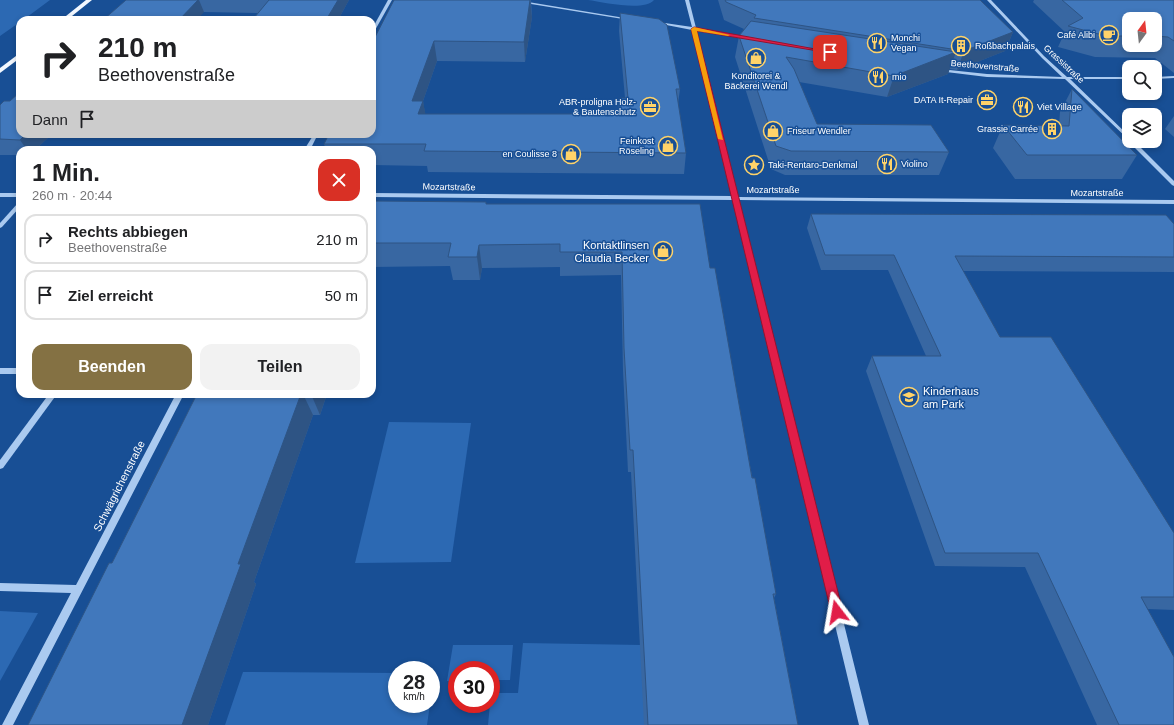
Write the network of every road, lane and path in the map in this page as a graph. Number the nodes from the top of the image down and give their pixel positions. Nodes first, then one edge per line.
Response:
1 (89, 0) edge
2 (390, 0) edge
3 (509, 0) edge
4 (686, 0) edge
5 (989, 0) edge
6 (69, 16) edge
7 (634, 20) edge
8 (650, 22) edge
9 (376, 25) edge
10 (694, 29) junction
11 (756, 39) edge
12 (16, 58) edge
13 (934, 69) edge
14 (0, 71) edge
15 (1064, 78) junction
16 (1122, 78) edge
17 (1162, 78) edge
18 (1174, 78) edge
19 (1122, 132) edge
20 (1138, 148) edge
21 (1174, 184) edge
22 (0, 195) edge
23 (16, 195) edge
24 (376, 195) edge
25 (736, 199) junction
26 (1174, 202) edge
27 (16, 208) edge
28 (0, 226) edge
29 (0, 371) edge
30 (16, 371) edge
31 (50, 398) edge
32 (178, 398) edge
33 (0, 466) edge
34 (0, 587) edge
35 (79, 588) junction
36 (7, 725) edge
37 (864, 725) edge

1 - 6 main road
2 - 9 street
3 - 7 street
4 - 10 street
5 - 15 street, Grassistraße
8 - 10 street
10 - 11 street
10 - 25 street
12 - 14 main road
13 - 15 street, Beethovenstraße
15 - 16 street, Beethovenstraße
15 - 19 street, Grassistraße
17 - 18 street
20 - 21 street
22 - 23 street
24 - 25 street, Mozartstraße
25 - 26 street, Mozartstraße
25 - 37 street
27 - 28 street
29 - 30 street
31 - 33 street
32 - 35 street, Schwägrichenstraße
34 - 35 street
35 - 36 street, Schwägrichenstraße

